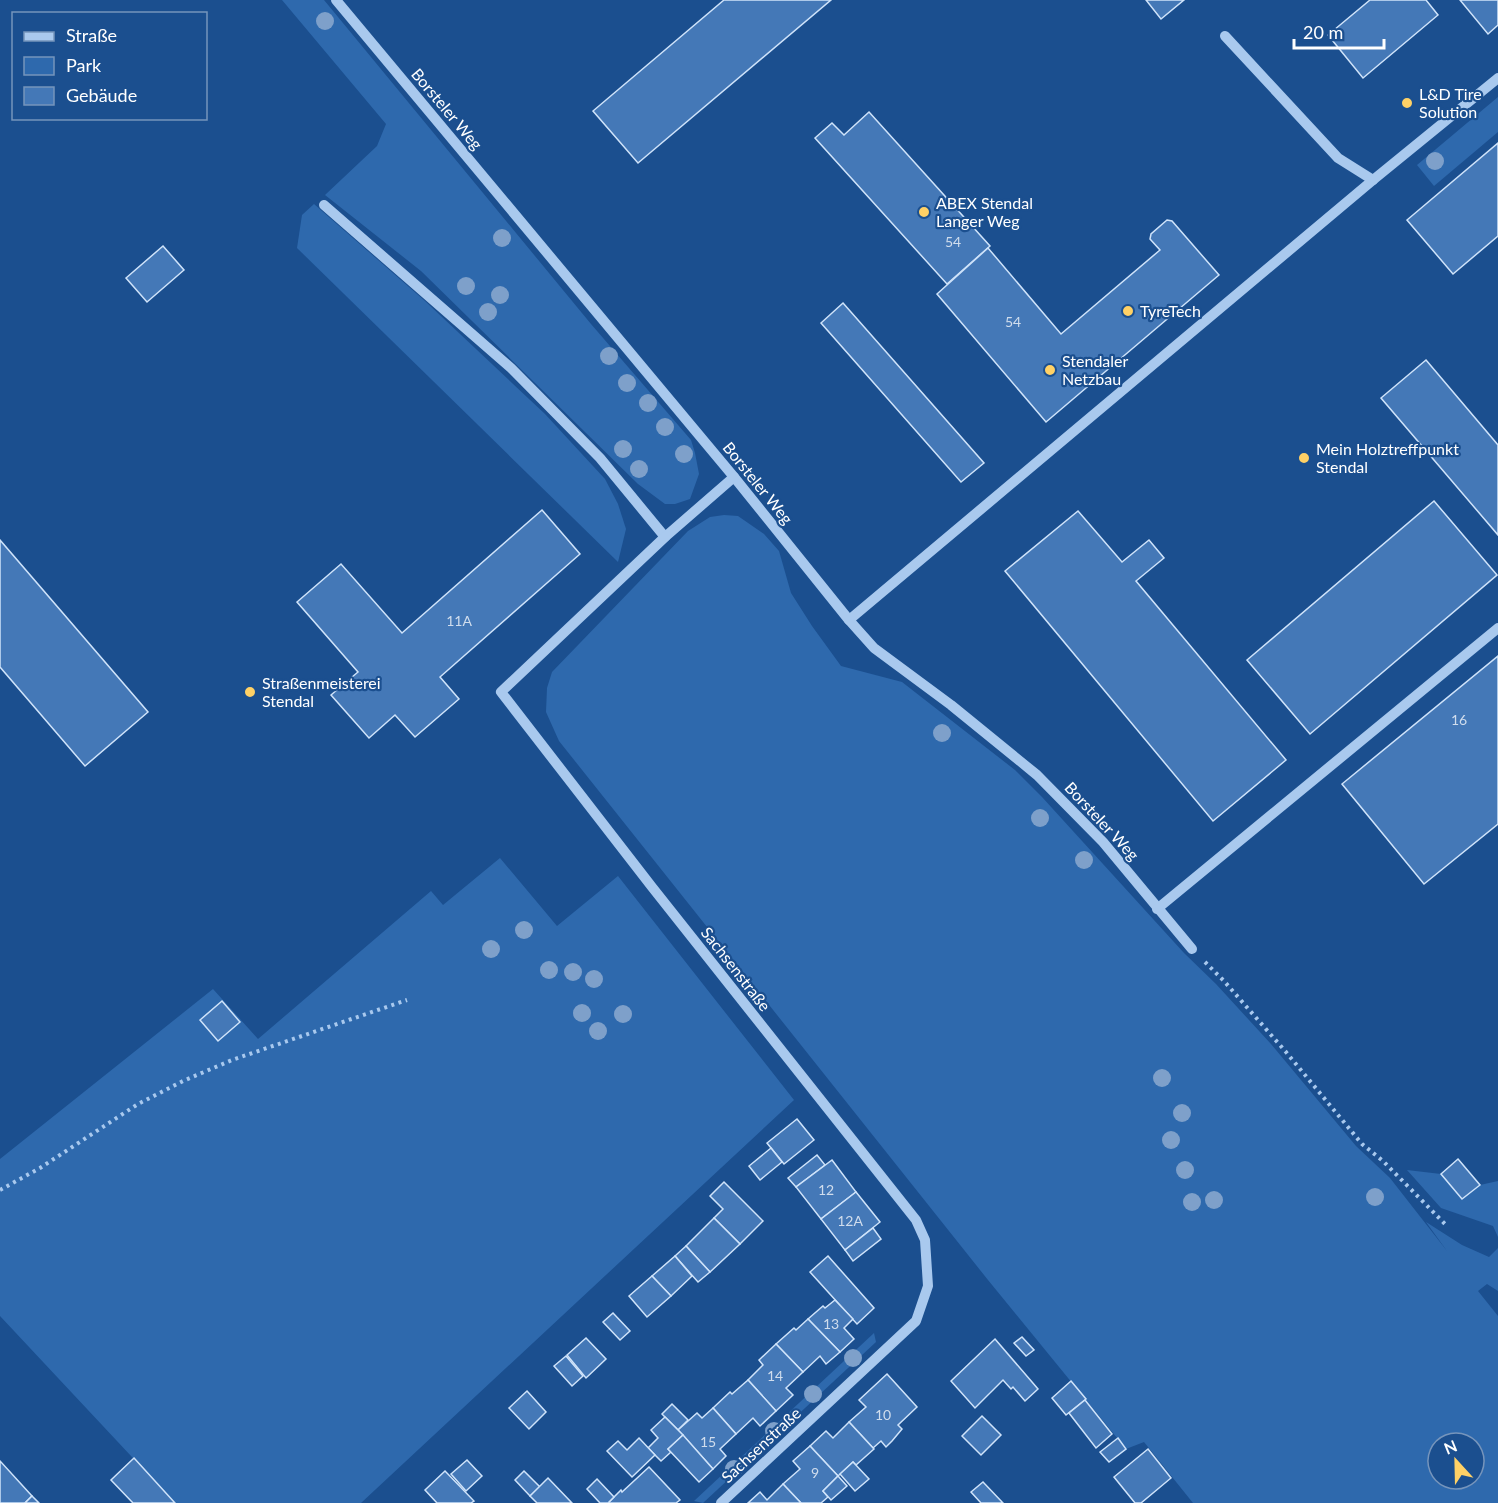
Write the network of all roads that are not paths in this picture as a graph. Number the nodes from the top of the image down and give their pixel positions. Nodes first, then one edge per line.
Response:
1 (336, 0) edge
2 (1225, 36) dead end
3 (1498, 78) edge
4 (1373, 180) junction
5 (324, 205) dead end
6 (734, 477) junction
7 (665, 537) junction
8 (849, 620) junction
9 (1498, 628) edge
10 (1157, 909) junction
11 (1191, 949) road end
12 (721, 1503) edge

1 - 6 street, Borsteler Weg
2 - 4 street
3 - 4 street
4 - 8 street
5 - 7 street
6 - 7 street, Sachsenstraße
6 - 8 street, Borsteler Weg
7 - 12 street, Sachsenstraße
8 - 10 street, Borsteler Weg
9 - 10 street
10 - 11 street, Borsteler Weg

